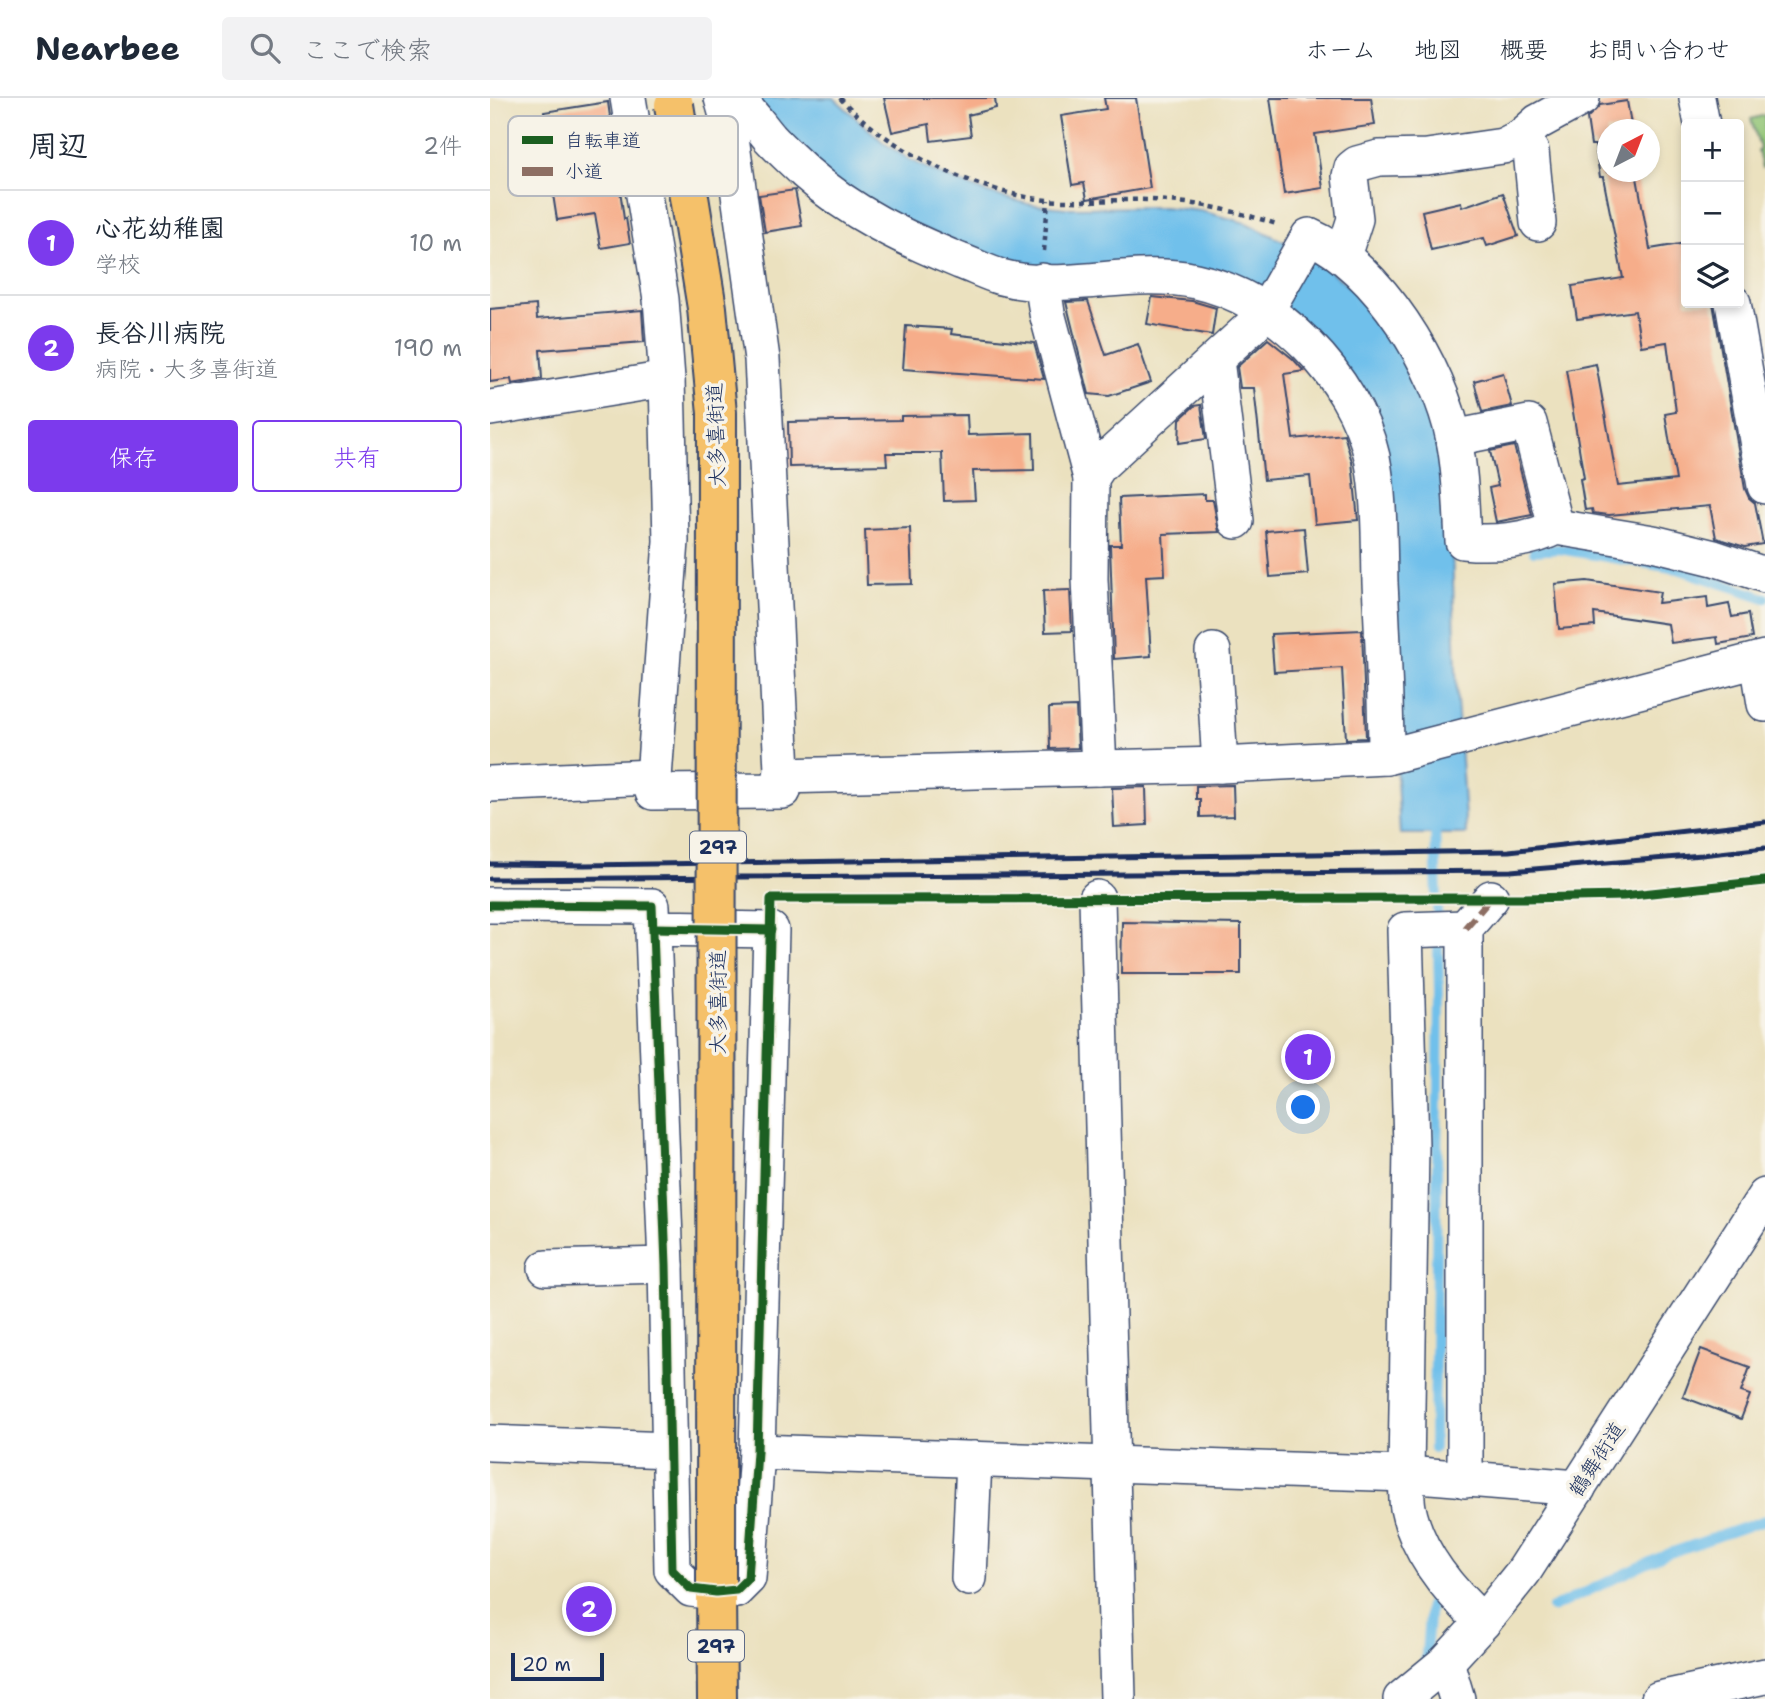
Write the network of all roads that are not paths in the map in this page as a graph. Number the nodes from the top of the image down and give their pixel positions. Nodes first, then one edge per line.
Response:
1 (628, 98) edge
2 (722, 98) edge
3 (734, 98) edge
4 (1582, 98) edge
5 (1697, 98) edge
6 (631, 116) edge
7 (727, 116) edge
8 (1701, 119) edge
9 (1521, 137) junction
10 (738, 187) edge
11 (644, 196) edge
12 (689, 196) edge
13 (1538, 223) dead end
14 (1343, 256) junction
15 (1042, 281) junction
16 (1734, 308) edge
17 (1266, 311) junction
18 (1216, 360) junction
19 (667, 379) junction
20 (490, 408) edge
21 (1454, 438) junction
22 (1091, 478) junction
23 (1765, 486) edge
24 (1236, 521) dead end
25 (1556, 527) junction
26 (1765, 575) edge
27 (1213, 651) dead end
28 (1761, 659) edge
29 (1765, 704) edge
30 (1390, 756) junction
31 (1220, 765) junction
32 (1099, 768) junction
33 (653, 776) junction
34 (781, 776) junction
35 (490, 784) edge
36 (1097, 898) dead end
37 (1490, 898) dead end
38 (490, 905) edge
39 (653, 928) junction
40 (1465, 928) junction
41 (1465, 1144) junction
42 (1411, 1146) junction
43 (1765, 1196) edge
44 (666, 1265) junction
45 (546, 1268) dead end
46 (490, 1443) edge
47 (669, 1450) junction
48 (757, 1452) junction
49 (974, 1459) junction
50 (1111, 1463) junction
51 (1406, 1475) junction
52 (1465, 1480) junction
53 (1578, 1488) junction
54 (970, 1578) dead end
55 (716, 1592) junction
56 (1483, 1622) junction
57 (1446, 1662) junction
58 (1765, 1676) edge
59 (716, 1699) edge
60 (1118, 1699) edge
61 (1401, 1699) edge
62 (1457, 1699) edge
63 (1659, 1699) edge

1 - 6 street
2 - 7 street
3 - 15 street
4 - 9 street
5 - 8 street
9 - 13 street
9 - 14 street
10 - 34 street
11 - 19 street
12 - 55 highway, 大多喜街道 / 297, bridge
14 - 17 street
14 - 21 street
15 - 17 street
15 - 22 street
16 - 23 street
17 - 18 street
17 - 30 street
18 - 22 street
18 - 24 street
19 - 20 street
19 - 33 street
21 - 25 street
21 - 25 street
22 - 32 street
25 - 26 street
27 - 31 street
28 - 29 street
28 - 30 street
30 - 31 street
31 - 32 street
32 - 34 street
33 - 34 street
33 - 35 street
36 - 50 street
37 - 40 street
38 - 39 street
39 - 44 street
39 - 48 street
40 - 41 street
40 - 42 street
41 - 42 street
41 - 52 street
42 - 51 street
43 - 53 street, 鶴舞街道
44 - 45 street
44 - 47 street
46 - 47 street
47 - 55 street
48 - 49 street
48 - 55 street
49 - 50 street
49 - 54 street
50 - 51 street
50 - 60 street
51 - 52 street
51 - 56 street
52 - 53 street
53 - 56 street, 鶴舞街道
55 - 59 highway, 大多喜街道 / 297
56 - 57 street, 鶴舞街道
57 - 61 street, 鶴舞街道
57 - 62 street
58 - 63 street

